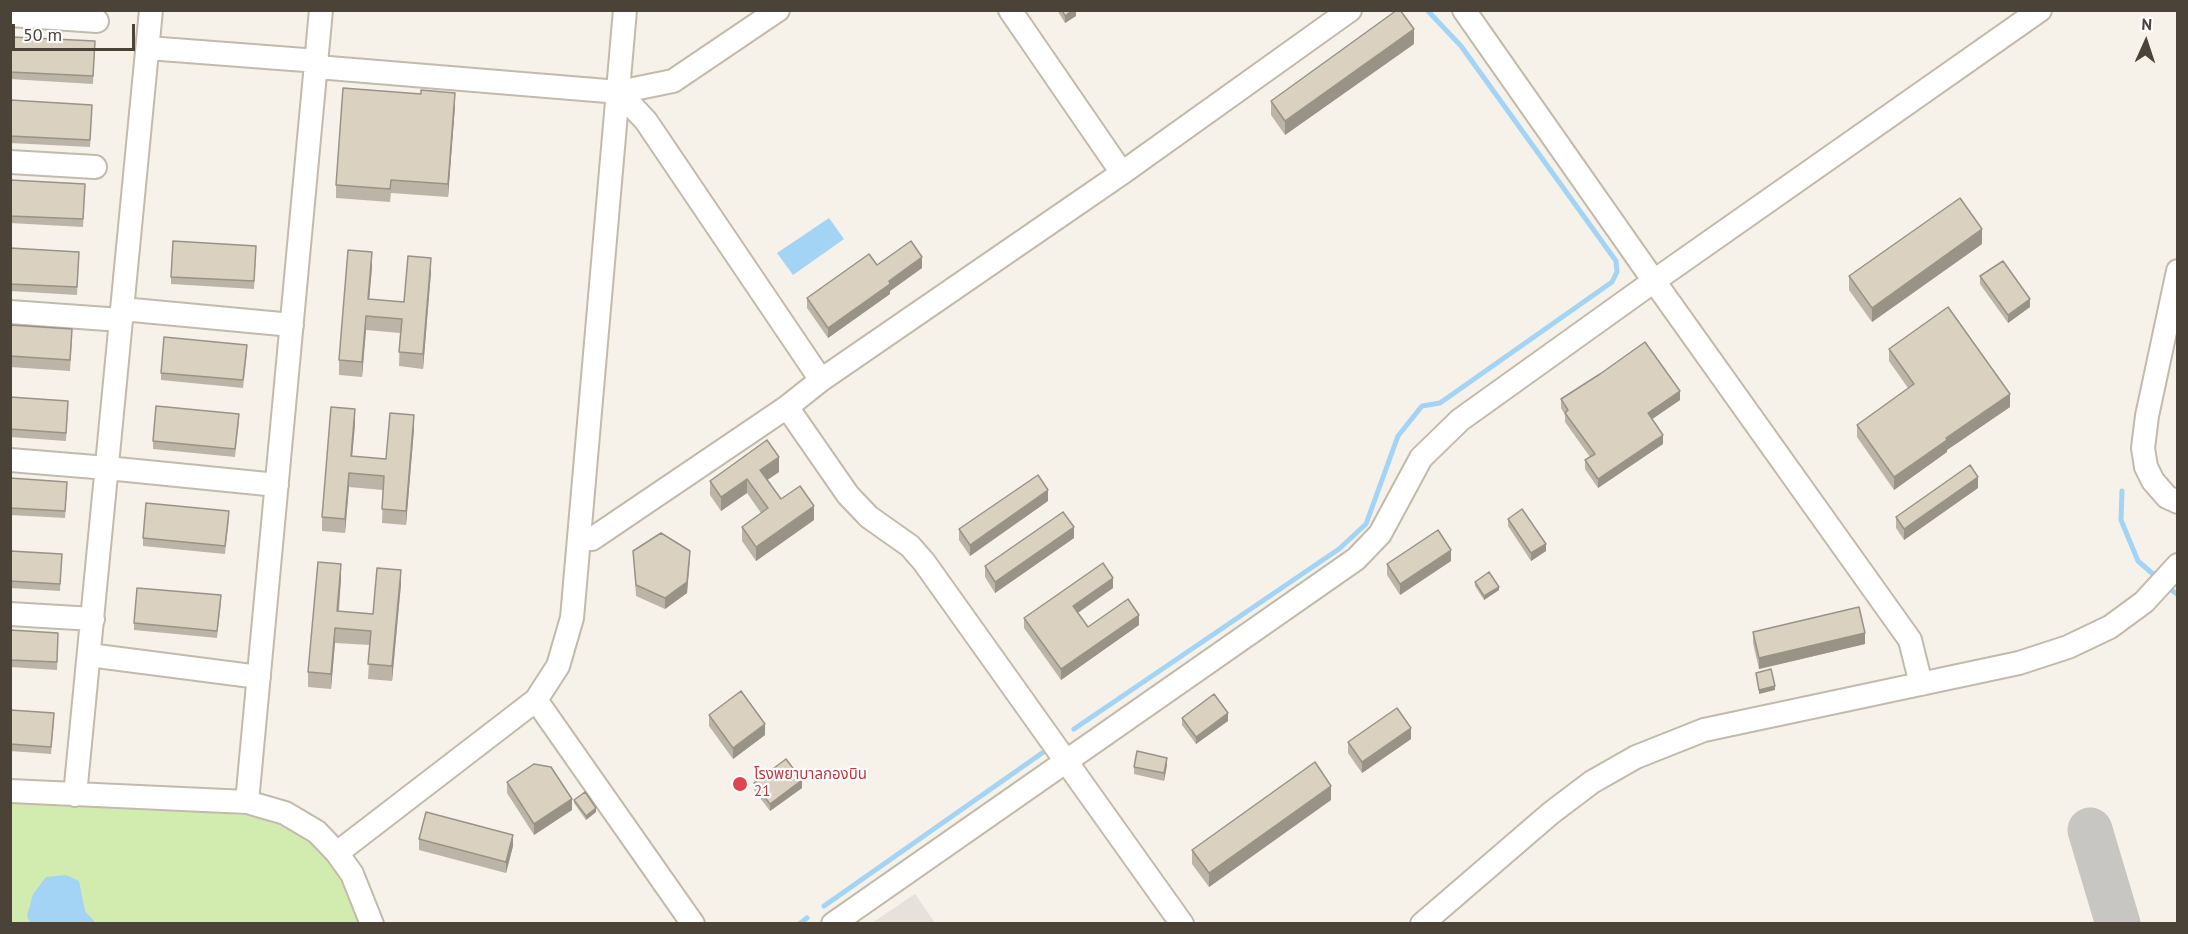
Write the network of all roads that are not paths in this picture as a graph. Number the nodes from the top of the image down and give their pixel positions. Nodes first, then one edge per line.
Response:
1 (151, 10) edge
2 (321, 10) edge
3 (624, 10) edge
4 (778, 10) edge
5 (1010, 10) edge
6 (1350, 10) edge
7 (1464, 10) edge
8 (2040, 10) edge
9 (10, 15) edge
10 (97, 21) dead end
11 (148, 48) junction
12 (317, 64) junction
13 (619, 92) junction
14 (10, 162) edge
15 (95, 167) dead end
16 (1122, 173) junction
17 (2178, 271) edge
18 (1654, 281) junction
19 (10, 312) edge
20 (122, 315) junction
21 (292, 325) junction
22 (821, 380) junction
23 (787, 406) junction
24 (10, 460) edge
25 (107, 468) junction
26 (277, 485) junction
27 (2178, 502) edge
28 (579, 538) junction
29 (2178, 565) edge
30 (10, 614) edge
31 (93, 619) junction
32 (89, 656) junction
33 (259, 678) junction
34 (1921, 684) junction
35 (536, 700) junction
36 (1067, 761) junction
37 (10, 791) edge
38 (75, 795) junction
39 (246, 802) junction
40 (337, 853) junction
41 (372, 924) edge
42 (693, 924) edge
43 (833, 924) edge
44 (1182, 924) edge
45 (1422, 924) edge

1 - 11 lane
2 - 12 lane
3 - 13 lane
4 - 13 lane
5 - 16 lane
6 - 16 lane
7 - 18 lane
8 - 18 lane
9 - 10 lane
11 - 12 lane
11 - 20 lane
12 - 13 lane
12 - 21 lane
13 - 22 lane
13 - 28 lane
14 - 15 lane
16 - 22 lane
17 - 27 lane
18 - 34 lane
18 - 36 lane
19 - 20 lane
20 - 21 lane
20 - 25 lane
21 - 26 lane
22 - 23 lane
23 - 28 lane
23 - 36 lane
24 - 25 lane
25 - 26 lane
25 - 31 lane
26 - 33 lane
28 - 35 lane
29 - 34 lane
30 - 31 lane
31 - 32 lane
32 - 33 lane
32 - 38 lane
33 - 39 lane
34 - 45 lane
35 - 40 lane
35 - 42 lane
36 - 43 lane
36 - 44 lane
37 - 38 lane
38 - 39 lane
39 - 40 lane
40 - 41 lane

